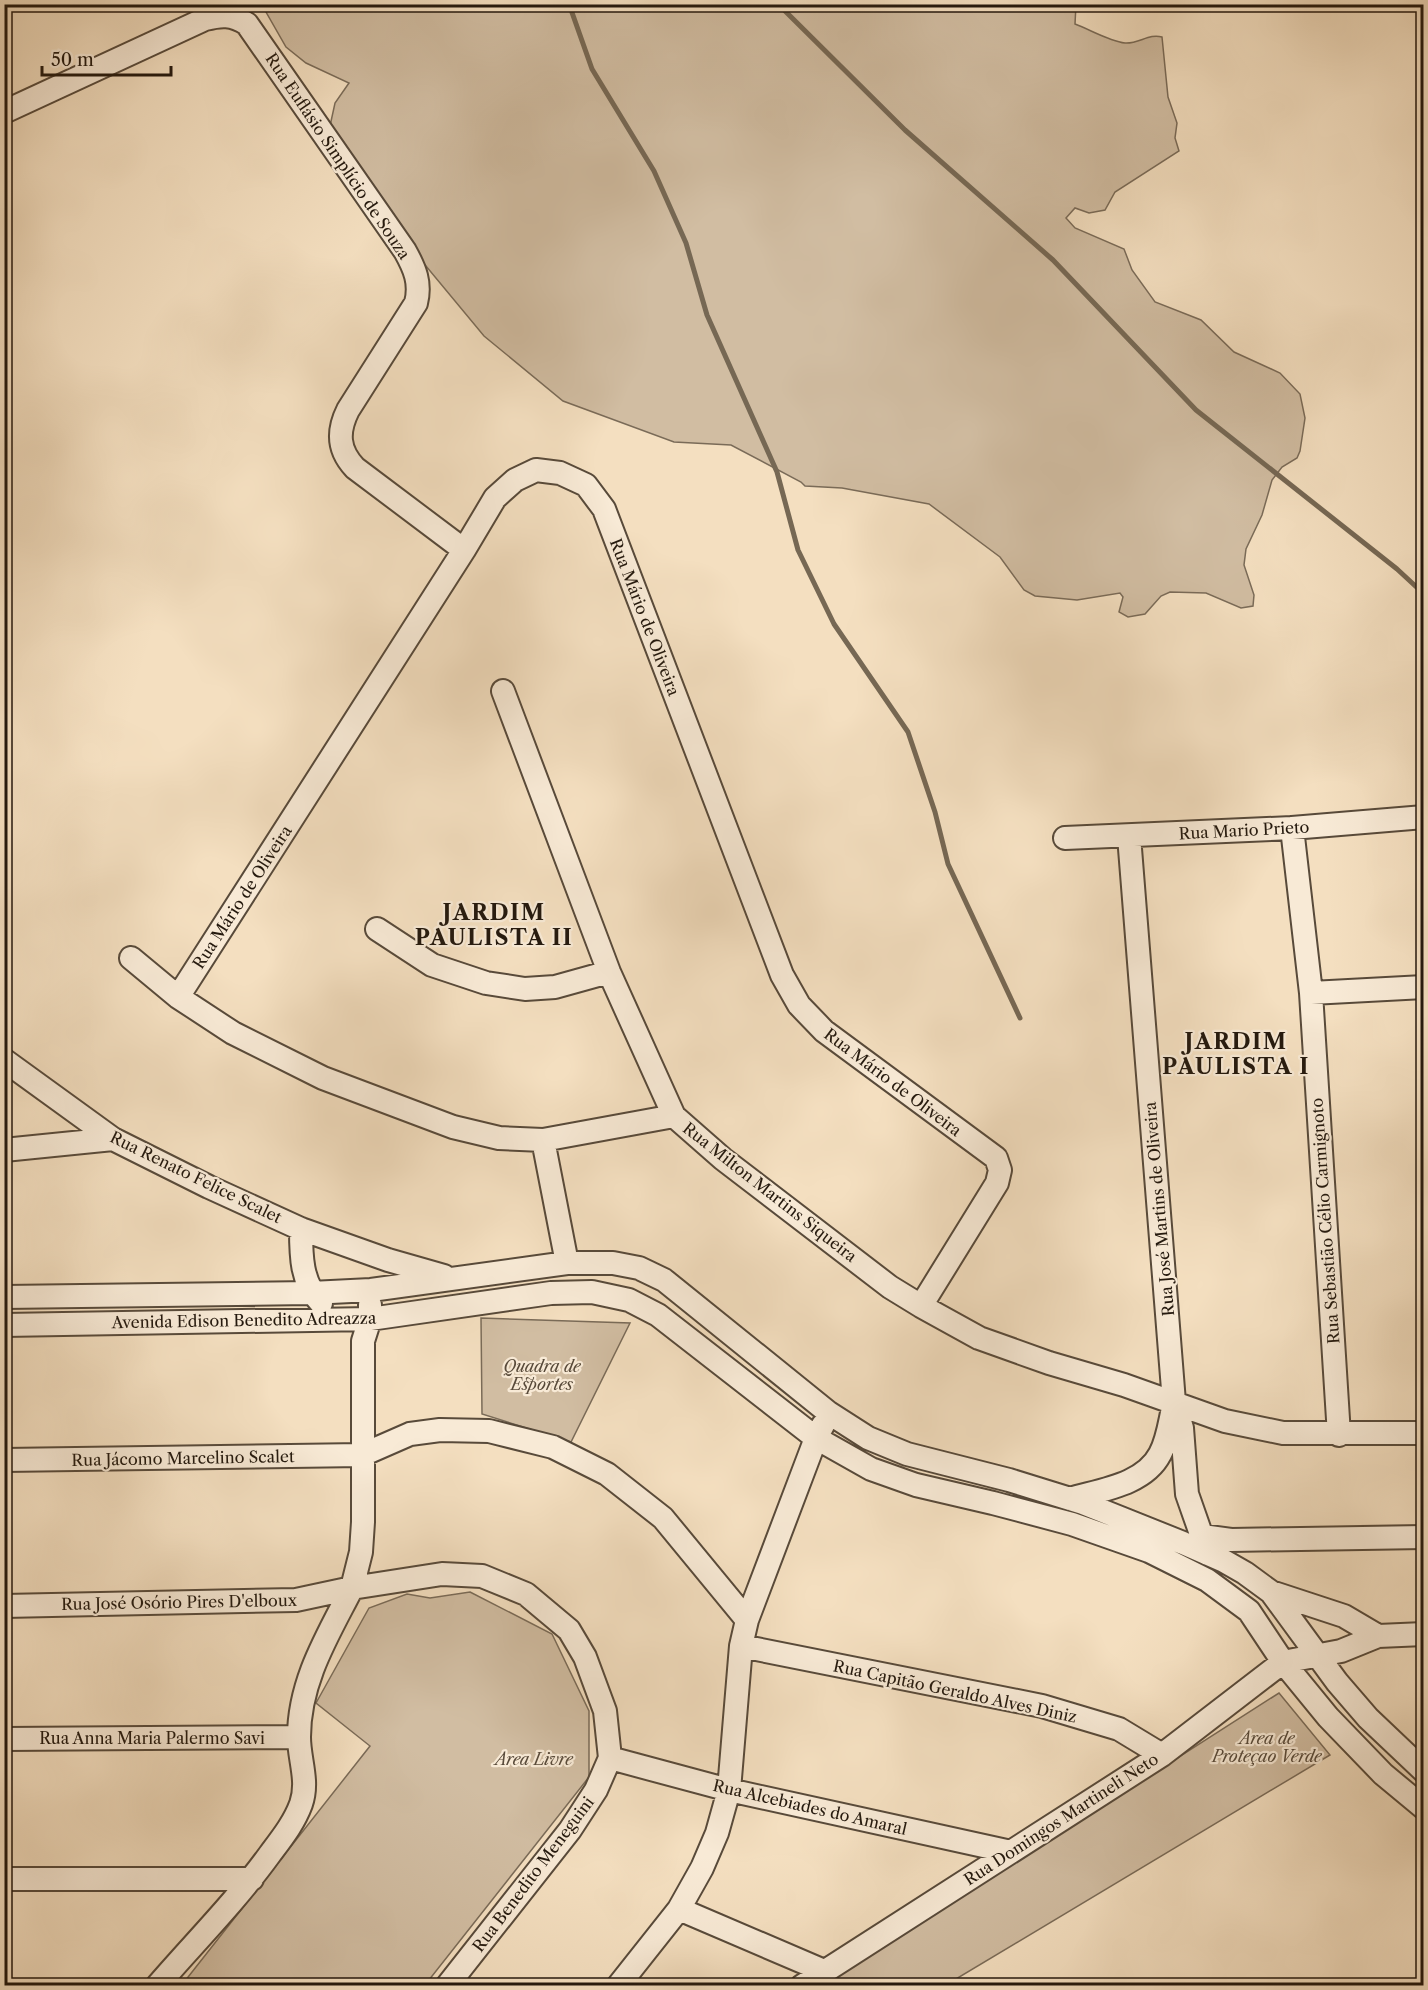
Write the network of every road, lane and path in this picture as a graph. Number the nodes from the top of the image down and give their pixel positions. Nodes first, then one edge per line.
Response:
1 (201, 12) edge
2 (4, 112) edge
3 (464, 550) junction
4 (503, 691) dead end
5 (1424, 817) edge
6 (1292, 828) junction
7 (1129, 836) junction
8 (1065, 838) dead end
9 (377, 929) dead end
10 (131, 958) dead end
11 (609, 972) junction
12 (1424, 987) edge
13 (1311, 993) junction
14 (178, 997) junction
15 (4, 1060) edge
16 (674, 1116) junction
17 (113, 1138) junction
18 (543, 1140) junction
19 (4, 1150) edge
20 (302, 1229) junction
21 (567, 1263) junction
22 (454, 1279) junction
23 (371, 1290) junction
24 (311, 1293) junction
25 (4, 1297) edge
26 (921, 1306) junction
27 (370, 1319) junction
28 (340, 1321) junction
29 (4, 1325) edge
30 (363, 1341) junction
31 (1174, 1402) junction
32 (829, 1413) junction
33 (1424, 1433) edge
34 (1339, 1435) junction
35 (816, 1438) junction
36 (362, 1455) junction
37 (4, 1460) edge
38 (1070, 1499) junction
39 (1424, 1537) edge
40 (1205, 1545) junction
41 (352, 1588) junction
42 (1271, 1592) junction
43 (4, 1606) edge
44 (747, 1620) junction
45 (1424, 1634) edge
46 (1378, 1636) junction
47 (741, 1646) junction
48 (1318, 1657) junction
49 (1283, 1662) junction
50 (299, 1737) junction
51 (4, 1739) edge
52 (1162, 1755) junction
53 (610, 1758) junction
54 (1424, 1771) edge
55 (729, 1790) junction
56 (1424, 1808) edge
57 (1011, 1852) junction
58 (4, 1879) edge
59 (252, 1879) junction
60 (679, 1909) junction
61 (824, 1971) junction
62 (157, 1986) edge
63 (447, 1986) edge
64 (618, 1986) edge
65 (802, 1986) edge

1 - 2 street, Rua Euflásio Simplício de Souza
1 - 3 street, Rua Euflásio Simplício de Souza
3 - 14 street, Rua Mário de Oliveira
3 - 26 street, Rua Mário de Oliveira
4 - 11 street
5 - 6 street, Rua Mario Prieto
6 - 7 street, Rua Mario Prieto
6 - 13 street, Rua Sebastião Célio Carmignoto
7 - 8 street, Rua Mario Prieto
7 - 31 street, Rua José Martins de Oliveira
9 - 11 street
10 - 14 street, Rua Milton Martins Siqueira
11 - 16 street
12 - 13 street
13 - 34 street, Rua Sebastião Célio Carmignoto
14 - 18 street, Rua Milton Martins Siqueira
15 - 17 street, Rua Renato Felice Scalet
16 - 18 street, Rua Milton Martins Siqueira
16 - 26 street, Rua Milton Martins Siqueira
17 - 19 street
17 - 20 street, Rua Renato Felice Scalet
18 - 21 street
20 - 22 street, Rua Renato Felice Scalet
20 - 24 street, Rua Renato Felice Scalet
21 - 22 street, Avenida Edison Benedito Adreazza
21 - 32 street, Avenida Edison Benedito Adreazza
22 - 23 street, Avenida Edison Benedito Adreazza
23 - 24 street, Avenida Edison Benedito Adreazza
23 - 27 street
24 - 25 street, Avenida Edison Benedito Adreazza
24 - 28 street
26 - 31 street, Rua Milton Martins Siqueira
27 - 28 street, Avenida Edison Benedito Adreazza
27 - 30 street
27 - 35 street, Avenida Edison Benedito Adreazza
28 - 29 street, Avenida Edison Benedito Adreazza
28 - 30 street
30 - 36 street
31 - 34 street, Rua Milton Martins Siqueira
31 - 38 street, Rua José Martins de Oliveira
31 - 40 street, Rua José Martins de Oliveira
32 - 35 street
32 - 38 street, Avenida Edison Benedito Adreazza
33 - 34 street, Rua Milton Martins Siqueira
35 - 44 street
35 - 49 street, Avenida Edison Benedito Adreazza
36 - 37 street, Rua Jácomo Marcelino Scalet
36 - 41 street
36 - 44 street
38 - 40 street, Avenida Edison Benedito Adreazza
39 - 40 street
40 - 42 street, Avenida Edison Benedito Adreazza
41 - 43 street, Rua José Osório Pires D'elboux
41 - 50 street
41 - 53 street, Rua José Osório Pires D'elboux
42 - 46 street
42 - 48 street, Avenida Edison Benedito Adreazza
44 - 47 street
45 - 46 street
46 - 48 street, Rua Domingos Martineli Neto
47 - 52 street, Rua Capitão Geraldo Alves Diniz
47 - 55 street
48 - 49 street, Rua Domingos Martineli Neto
48 - 54 street, Avenida Edison Benedito Adreazza
49 - 52 street, Rua Domingos Martineli Neto
49 - 56 street, Avenida Edison Benedito Adreazza
50 - 51 street, Rua Anna Maria Palermo Savi
50 - 59 street
52 - 57 street, Rua Domingos Martineli Neto
53 - 55 street, Rua Alcebiades do Amaral
53 - 63 street, Rua Benedito Meneguini
55 - 57 street, Rua Alcebiades do Amaral
55 - 60 street
57 - 61 street, Rua Domingos Martineli Neto
58 - 59 street
59 - 62 street
60 - 61 street
60 - 64 street
61 - 65 street, Rua Domingos Martineli Neto

